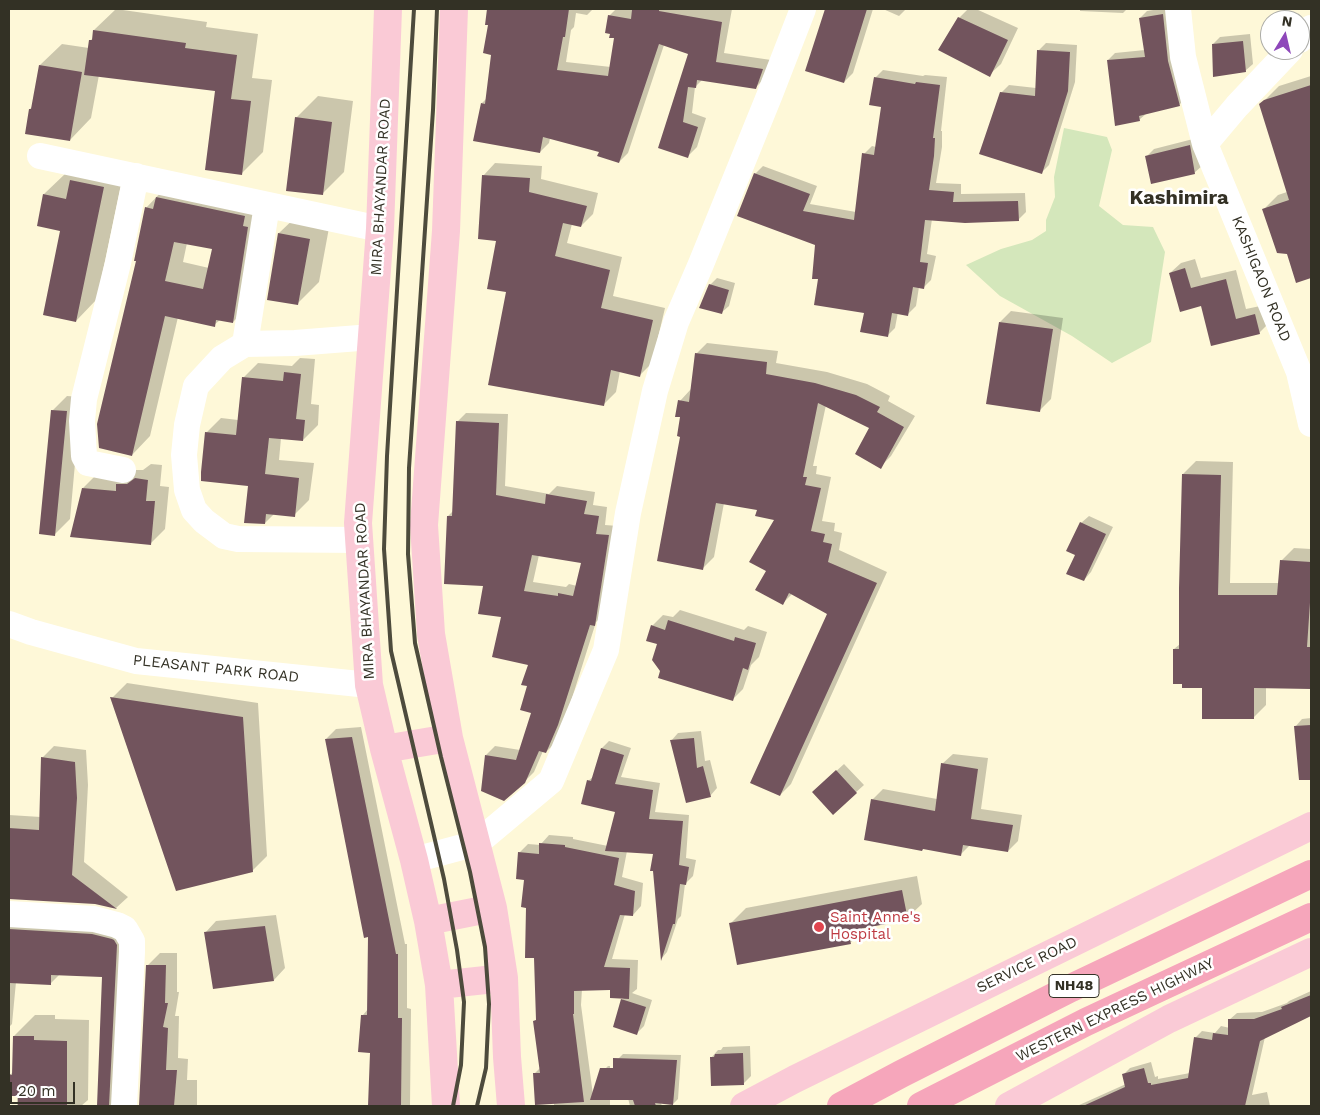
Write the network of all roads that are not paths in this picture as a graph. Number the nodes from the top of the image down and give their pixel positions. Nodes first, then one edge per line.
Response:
1 (388, 9) edge
2 (454, 9) edge
3 (803, 9) edge
4 (1178, 9) edge
5 (1281, 60) edge
6 (1205, 144) junction
7 (40, 156) dead end
8 (136, 176) junction
9 (266, 204) junction
10 (380, 229) junction
11 (372, 337) junction
12 (245, 344) junction
13 (1311, 424) edge
14 (123, 470) dead end
15 (360, 540) junction
16 (9, 624) edge
17 (369, 685) junction
18 (449, 738) junction
19 (384, 749) junction
20 (1311, 826) edge
21 (476, 843) junction
22 (414, 860) junction
23 (1311, 874) edge
24 (493, 908) junction
25 (9, 914) edge
26 (1311, 917) edge
27 (428, 921) junction
28 (1311, 952) edge
29 (504, 978) junction
30 (439, 985) junction
31 (124, 1106) edge
32 (446, 1106) edge
33 (511, 1106) edge
34 (744, 1106) edge
35 (840, 1106) edge
36 (921, 1106) edge
37 (1010, 1106) edge

1 - 10 main road, MIRA BHAYANDAR ROAD
2 - 18 main road
3 - 21 street
4 - 6 street, KASHIGAON ROAD
5 - 6 street
6 - 13 street, KASHIGAON ROAD
7 - 8 street
8 - 9 street
8 - 14 street
9 - 10 street
9 - 12 street
10 - 11 main road, MIRA BHAYANDAR ROAD
11 - 12 street
11 - 15 main road, MIRA BHAYANDAR ROAD
12 - 15 street
15 - 17 main road, MIRA BHAYANDAR ROAD
16 - 17 street, PLEASANT PARK ROAD
17 - 19 main road, MIRA BHAYANDAR ROAD
18 - 19 main road
18 - 21 main road
19 - 22 main road, MIRA BHAYANDAR ROAD
20 - 34 main road, SERVICE ROAD
21 - 22 street
21 - 24 main road
22 - 27 main road, MIRA BHAYANDAR ROAD
23 - 35 highway, NH48
24 - 27 main road
24 - 29 main road
25 - 31 street
26 - 36 highway, WESTERN EXPRESS HIGHWAY / NH48
27 - 30 main road, MIRA BHAYANDAR ROAD
28 - 37 main road
29 - 30 main road
29 - 33 main road
30 - 32 main road, MIRA BHAYANDAR ROAD

